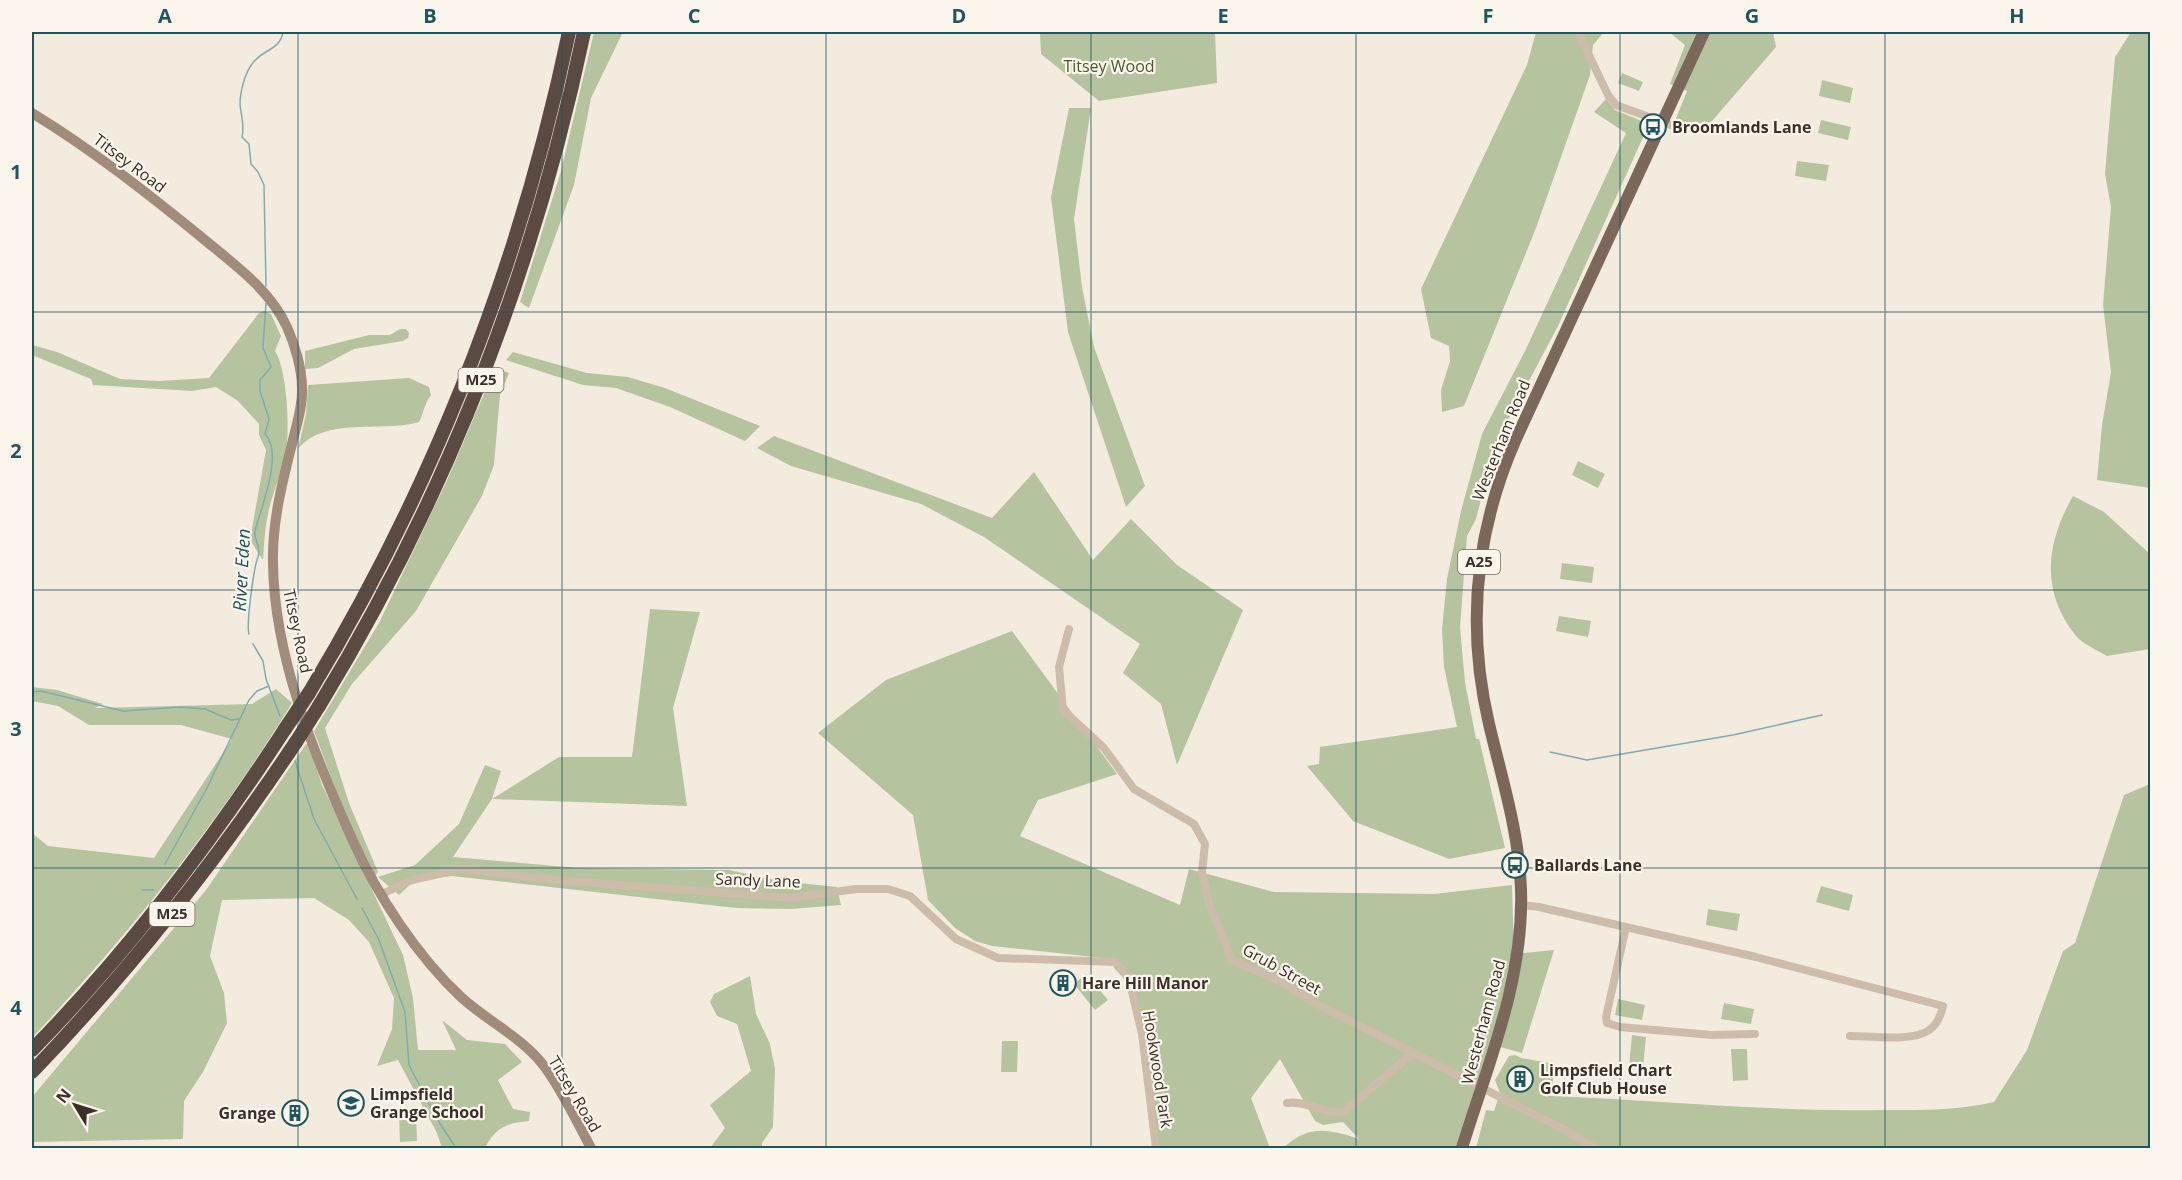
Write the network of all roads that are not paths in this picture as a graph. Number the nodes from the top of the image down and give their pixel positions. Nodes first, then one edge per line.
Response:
1 (569, 32) edge
2 (584, 32) edge
3 (1578, 32) edge
4 (1704, 32) edge
5 (32, 113) edge
6 (1663, 120) junction
7 (1682, 129) dead end
8 (1069, 629) dead end
9 (382, 894) junction
10 (1521, 905) junction
11 (1626, 927) junction
12 (1116, 962) joint
13 (1755, 1034) dead end
14 (1850, 1036) dead end
15 (32, 1050) edge
16 (1413, 1053) junction
17 (32, 1072) edge
18 (1481, 1094) junction
19 (1287, 1103) dead end
20 (591, 1149) edge
21 (1156, 1149) edge
22 (1462, 1149) edge
23 (1468, 1149) edge
24 (1594, 1149) edge

1 - 15 highway, M25, bridge
2 - 17 highway, M25, bridge
3 - 6 street
4 - 6 main road, Westerham Road / A25
5 - 9 main road, Titsey Road
6 - 7 street
6 - 10 main road, Westerham Road / A25
8 - 16 street, Grub Street
9 - 12 street, Sandy Lane
9 - 20 main road, Titsey Road
10 - 11 street
10 - 18 main road, Westerham Road / A25
11 - 13 street
11 - 14 street
12 - 21 street, Hookwood Park
16 - 18 street, Grub Street
16 - 19 street
18 - 22 main road, Westerham Road
18 - 23 main road, Westerham Road / A25
18 - 24 street, Grub Street

